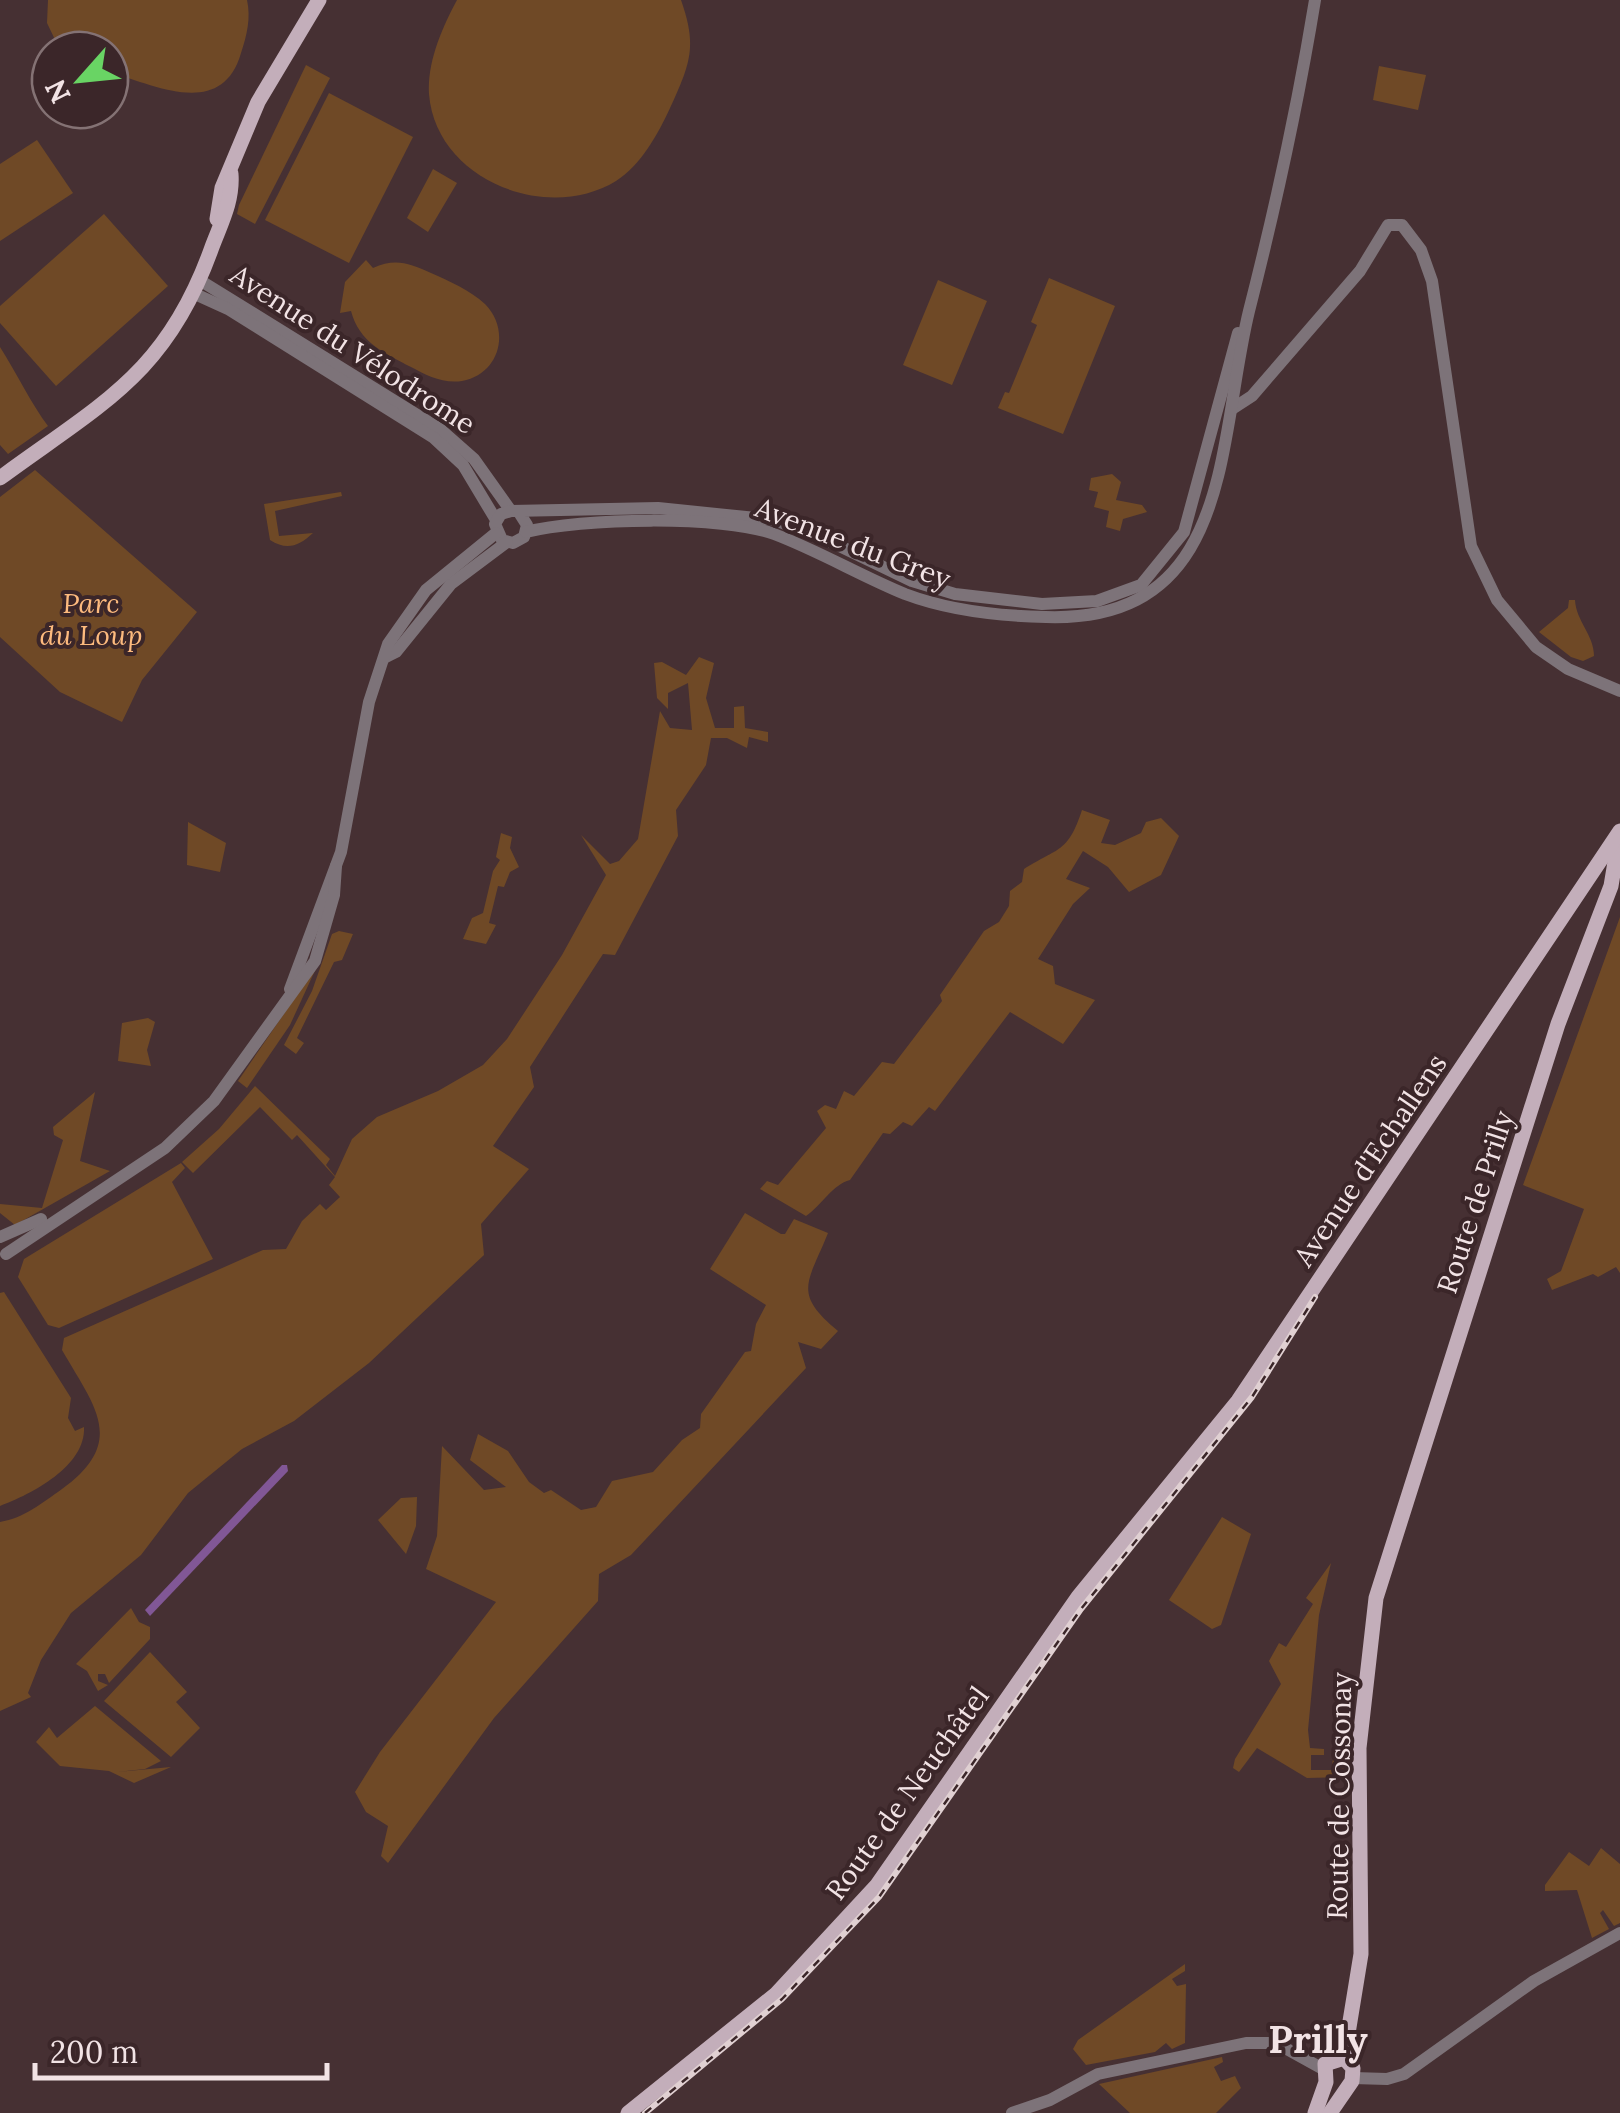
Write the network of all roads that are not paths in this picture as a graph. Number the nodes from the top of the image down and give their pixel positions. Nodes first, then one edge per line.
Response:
1 (319, 0) edge
2 (1315, 0) edge
3 (198, 287) junction
4 (1248, 315) junction
5 (1234, 348) junction
6 (1234, 408) junction
7 (1212, 423) junction
8 (0, 478) edge
9 (515, 512) junction
10 (500, 532) junction
11 (526, 532) junction
12 (1042, 611) junction
13 (1620, 691) edge
14 (1620, 831) edge
15 (1619, 849) edge
16 (1590, 880) junction
17 (1616, 882) edge
18 (1, 1249) edge
19 (1188, 1467) joint
20 (1393, 1536) joint
21 (1620, 1933) edge
22 (1344, 2058) junction
23 (1324, 2076) junction
24 (1350, 2082) junction
25 (628, 2113) edge
26 (1012, 2113) edge
27 (1314, 2113) edge
28 (1330, 2113) edge

1 - 3 main road
2 - 4 street
3 - 8 main road
3 - 9 street, Avenue du Vélodrome
3 - 10 street, Avenue du Vélodrome
4 - 5 street
4 - 6 street
5 - 6 street
5 - 7 street
6 - 7 street
6 - 12 street
6 - 13 street
7 - 12 street
9 - 10 street
9 - 11 street, Avenue du Vélodrome
9 - 12 street, Avenue du Grey
10 - 11 street
10 - 18 street
11 - 12 street, Avenue du Grey
14 - 15 main road, Route de Prilly
14 - 16 main road, Avenue d'Echallens
15 - 16 main road, Avenue d'Echallens
15 - 17 main road, Route de Prilly
16 - 19 main road, Avenue d'Echallens
17 - 20 main road, Route de Prilly
19 - 25 main road, Route de Neuchâtel
20 - 22 main road, Route de Cossonay
21 - 24 street
22 - 23 main road
22 - 24 main road
23 - 24 main road
23 - 26 street
23 - 27 main road
24 - 28 main road

